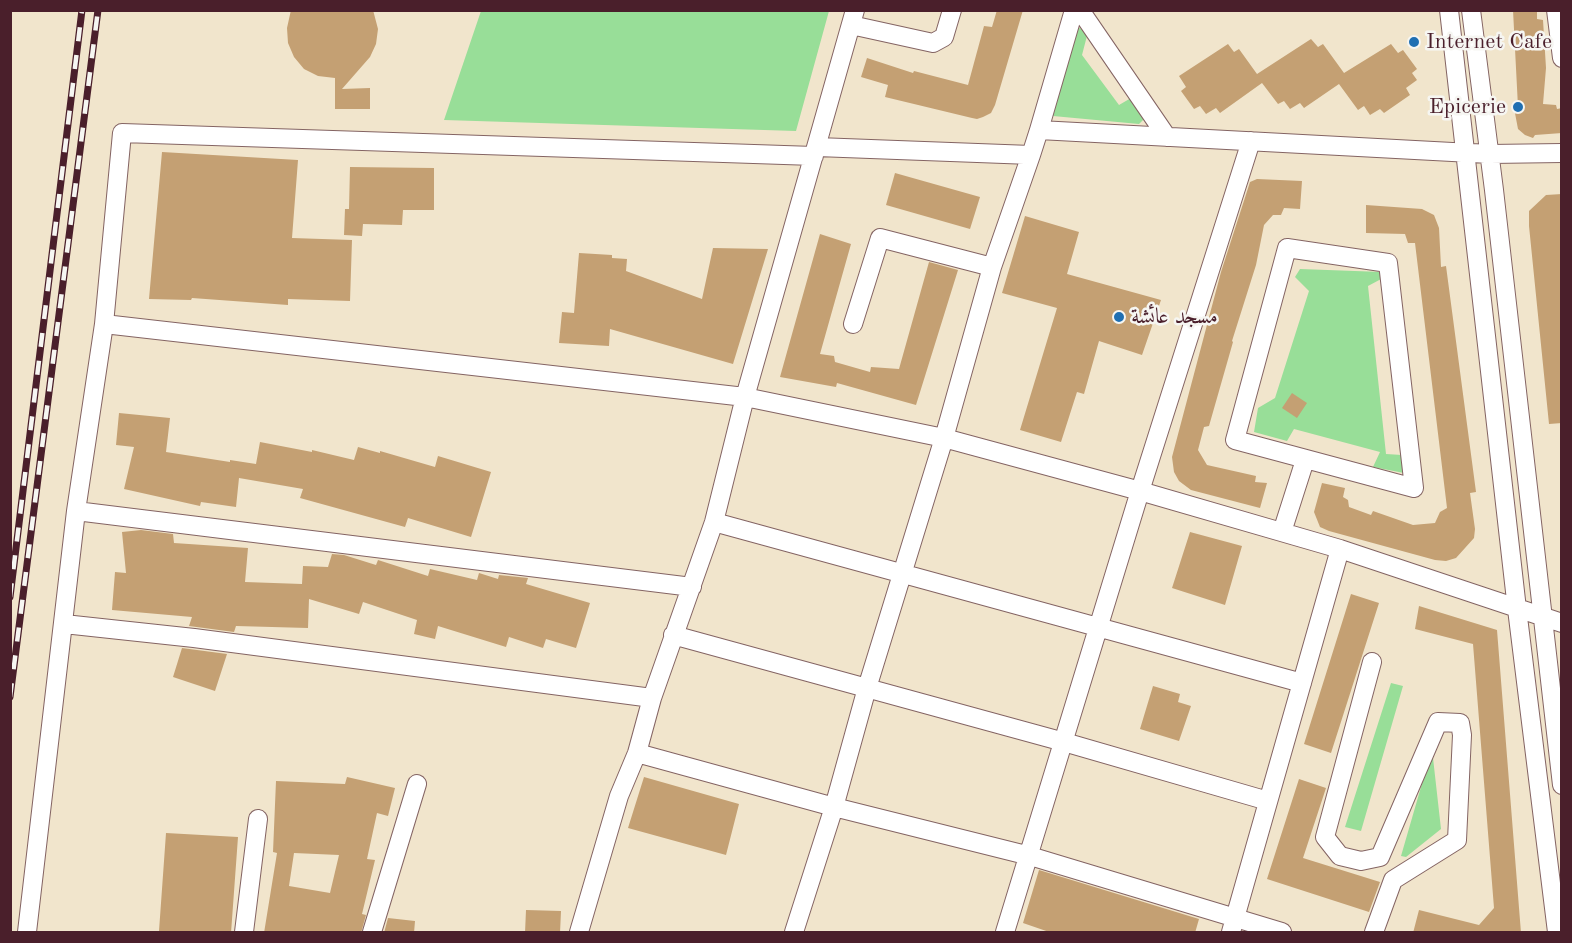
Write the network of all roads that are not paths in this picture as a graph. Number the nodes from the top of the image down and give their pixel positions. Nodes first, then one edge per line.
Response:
1 (952, 10) edge
2 (1074, 10) edge
3 (1080, 10) edge
4 (1449, 10) edge
5 (1471, 10) edge
6 (1556, 10) edge
7 (853, 18) edge
8 (1562, 58) edge
9 (1039, 130) junction
10 (1167, 137) junction
11 (1251, 141) junction
12 (815, 151) junction
13 (1464, 152) junction
14 (1562, 153) edge
15 (1490, 154) junction
16 (1031, 155) junction
17 (992, 267) junction
18 (104, 324) junction
19 (853, 324) dead end
20 (745, 397) junction
21 (944, 438) junction
22 (1305, 460) junction
23 (1140, 491) junction
24 (76, 511) junction
25 (714, 522) junction
26 (1282, 532) junction
27 (1340, 549) junction
28 (902, 574) junction
29 (692, 586) junction
30 (1517, 609) junction
31 (1543, 618) junction
32 (1562, 623) edge
33 (64, 624) junction
34 (1098, 627) junction
35 (673, 635) junction
36 (1372, 662) dead end
37 (1302, 683) junction
38 (867, 688) junction
39 (652, 698) junction
40 (1064, 742) junction
41 (637, 753) junction
42 (417, 784) dead end
43 (1562, 785) edge
44 (1268, 801) junction
45 (834, 807) junction
46 (258, 819) dead end
47 (1030, 856) junction
48 (1380, 857) junction
49 (1393, 880) junction
50 (1233, 925) edge
51 (27, 933) edge
52 (244, 933) edge
53 (372, 933) edge
54 (579, 933) edge
55 (794, 933) edge
56 (1005, 933) edge
57 (1282, 933) edge
58 (1374, 933) edge
59 (1557, 933) edge

1 - 7 street
2 - 9 street
3 - 10 street
4 - 13 street
5 - 15 street
6 - 8 street
7 - 12 street
9 - 10 street
9 - 16 street
10 - 11 street
11 - 13 street
11 - 23 street
12 - 16 street
12 - 18 street
12 - 20 street
13 - 15 street
13 - 30 street
14 - 15 street
15 - 31 street
16 - 17 street
17 - 19 street
17 - 21 street
18 - 20 street
18 - 24 street
20 - 21 street
20 - 25 street
21 - 23 street
21 - 28 street
22 - 22 street
22 - 26 street
23 - 26 street
23 - 34 street
24 - 29 street
24 - 33 street
25 - 28 street
25 - 29 street
26 - 27 street
27 - 30 street
27 - 37 street
28 - 34 street
28 - 38 street
29 - 35 street
30 - 31 street
30 - 59 street
31 - 32 street
31 - 43 street
33 - 39 street
33 - 51 street
34 - 37 street
34 - 40 street
35 - 38 street
35 - 39 street
36 - 48 street
37 - 44 street
38 - 40 street
38 - 45 street
39 - 41 street
40 - 44 street
40 - 47 street
41 - 45 street
41 - 54 street
42 - 53 street
44 - 50 street
45 - 47 street
45 - 55 street
46 - 52 street
47 - 50 street
47 - 56 street
48 - 49 street
48 - 49 street
49 - 58 street
50 - 57 street

